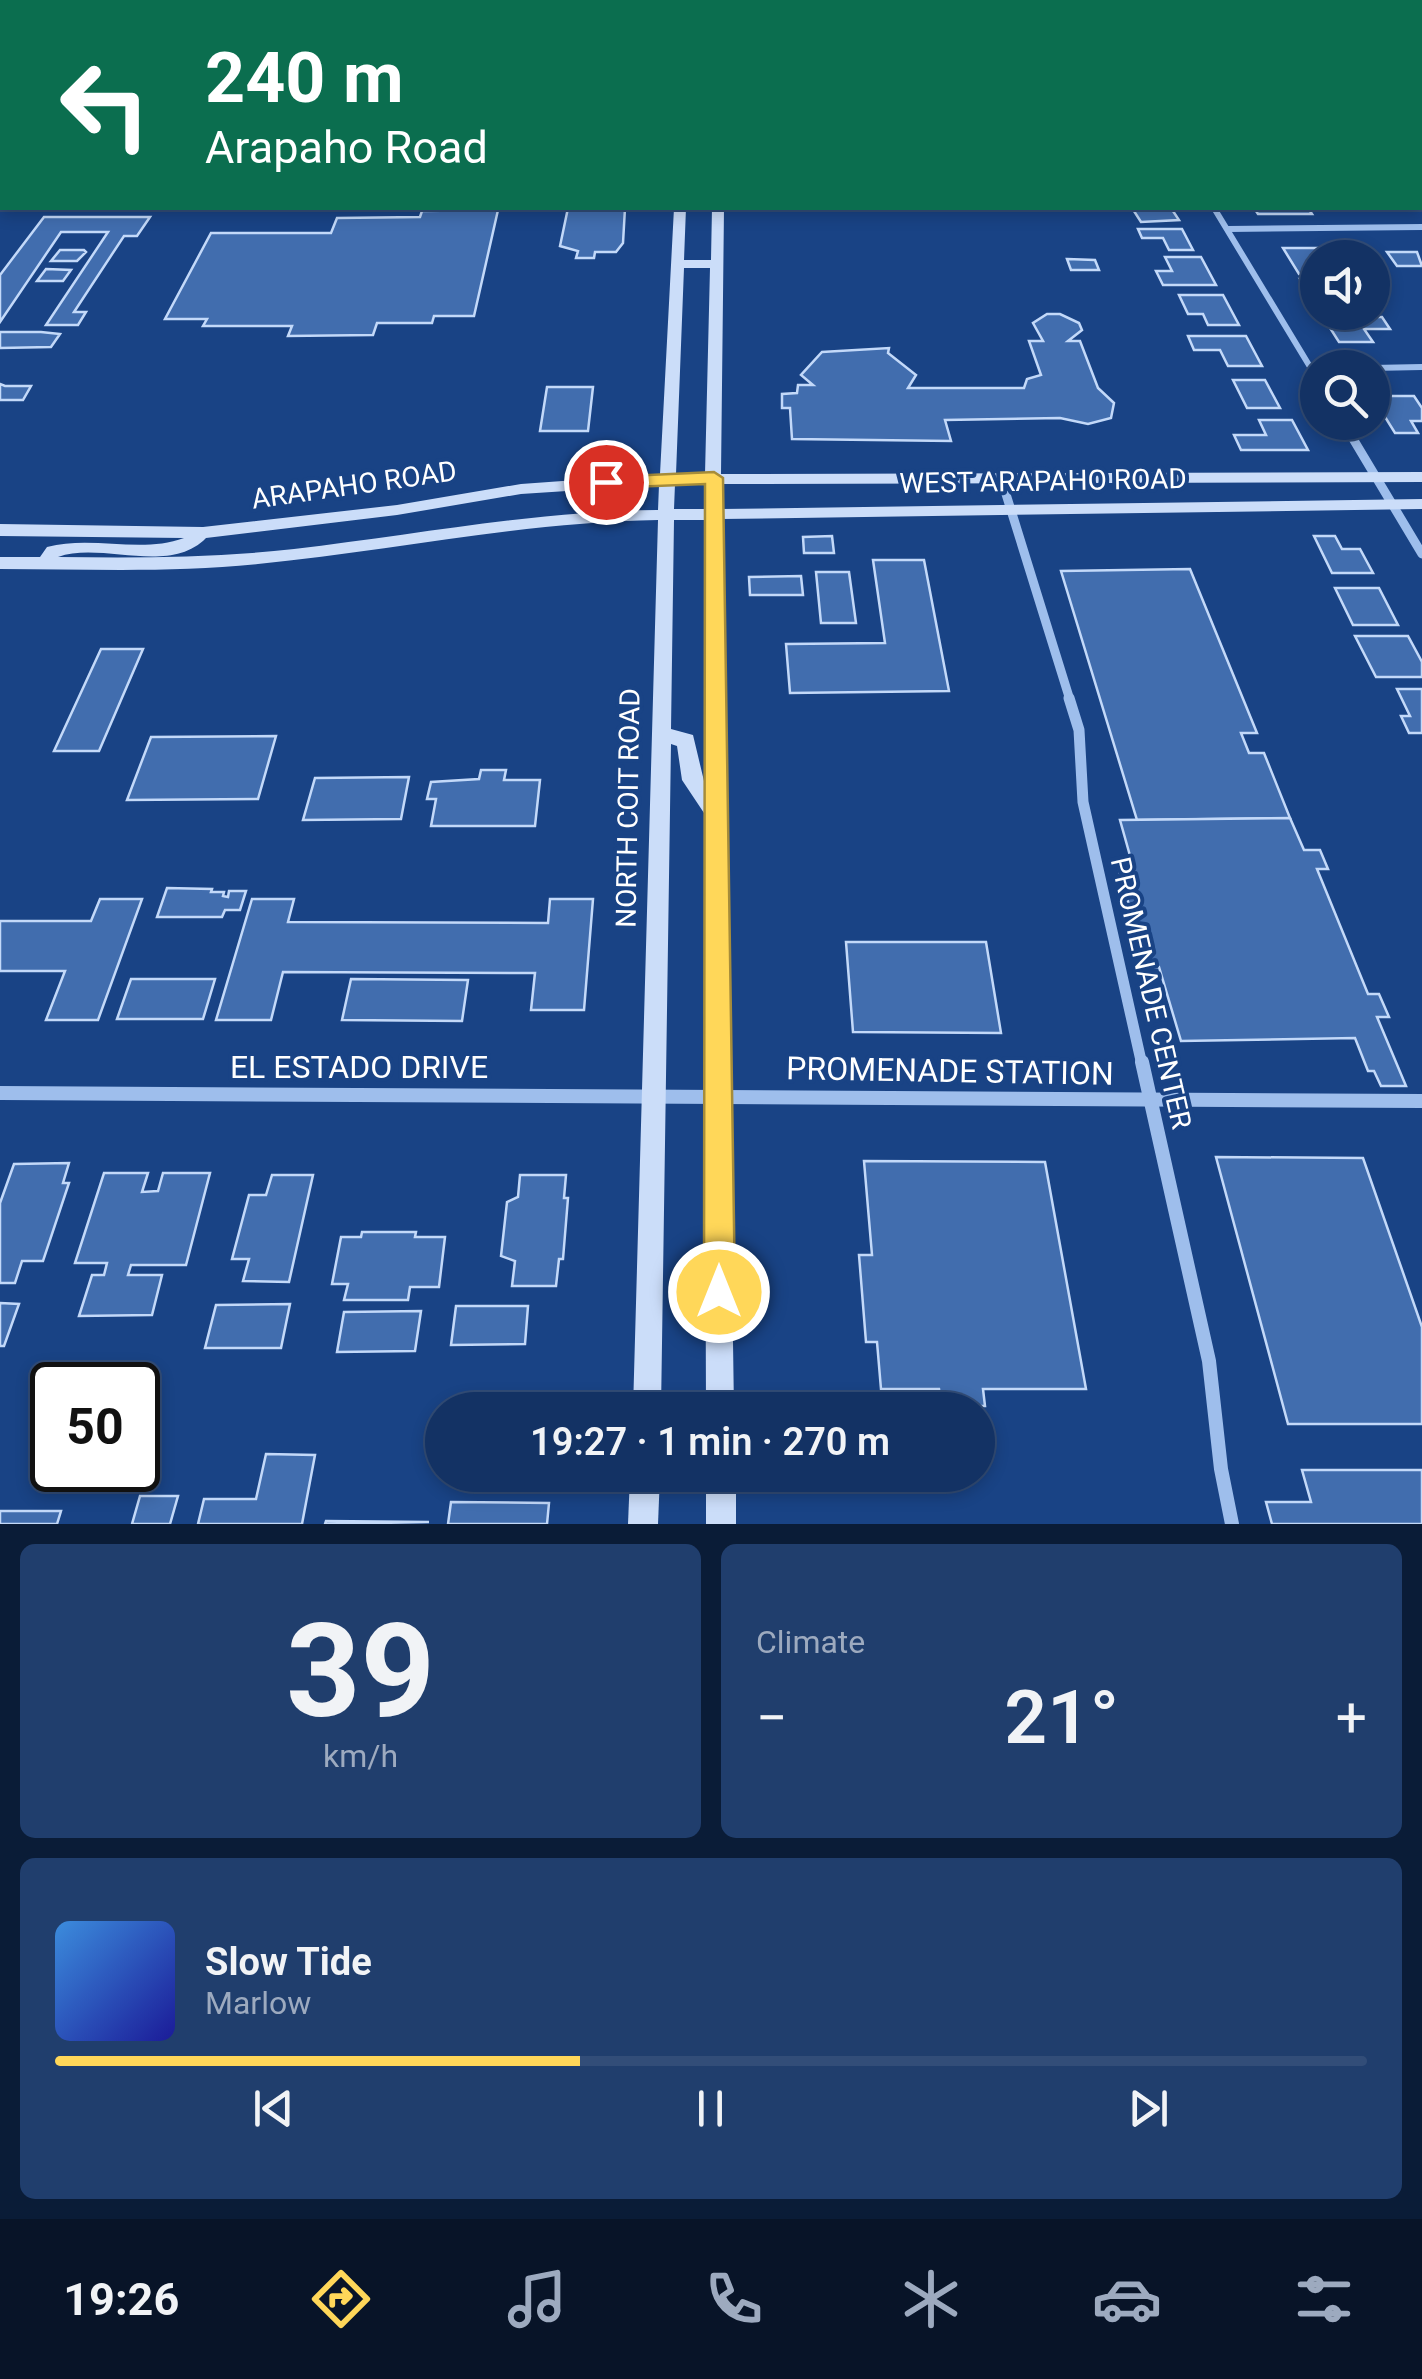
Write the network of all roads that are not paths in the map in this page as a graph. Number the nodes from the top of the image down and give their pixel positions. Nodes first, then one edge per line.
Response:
1 (680, 210) edge
2 (718, 210) edge
3 (1215, 210) edge
4 (1422, 227) edge
5 (1228, 229) junction
6 (676, 264) junction
7 (717, 264) junction
8 (1303, 350) edge
9 (1390, 368) edge
10 (1422, 368) edge
11 (1353, 440) edge
12 (1422, 477) edge
13 (714, 478) junction
14 (1001, 478) junction
15 (1375, 478) junction
16 (668, 479) junction
17 (1392, 504) junction
18 (1422, 504) edge
19 (1012, 509) junction
20 (712, 512) junction
21 (666, 513) junction
22 (354, 514) junction
23 (0, 530) edge
24 (203, 533) junction
25 (366, 545) junction
26 (1422, 554) edge
27 (0, 562) edge
28 (46, 562) junction
29 (662, 736) junction
30 (715, 812) junction
31 (0, 1094) edge
32 (656, 1095) junction
33 (718, 1096) junction
34 (1148, 1100) junction
35 (1422, 1101) edge
36 (648, 1392) edge
37 (720, 1392) edge
38 (645, 1492) edge
39 (721, 1492) edge
40 (644, 1524) edge
41 (721, 1524) edge
42 (1232, 1524) edge

1 - 6 main road, NORTH COIT ROAD
2 - 7 main road
3 - 5 street
4 - 5 street
5 - 8 street
6 - 7 main road
6 - 16 main road, NORTH COIT ROAD
7 - 13 main road
9 - 10 street
11 - 15 street
12 - 15 main road, WEST ARAPAHO ROAD
13 - 14 main road, WEST ARAPAHO ROAD
13 - 16 main road, ARAPAHO ROAD
13 - 20 main road
14 - 15 main road, WEST ARAPAHO ROAD
14 - 19 street, PROMENADE CENTER
15 - 17 street
16 - 21 main road, NORTH COIT ROAD
16 - 22 main road, ARAPAHO ROAD
17 - 18 main road, WEST ARAPAHO ROAD
17 - 19 main road, WEST ARAPAHO ROAD
17 - 26 street
19 - 20 main road, WEST ARAPAHO ROAD
19 - 34 street, PROMENADE CENTER
20 - 21 main road, WEST ARAPAHO ROAD
20 - 30 main road
21 - 25 main road, ARAPAHO ROAD
21 - 29 main road, NORTH COIT ROAD
22 - 24 main road, ARAPAHO ROAD
22 - 25 main road
23 - 24 main road, ARAPAHO ROAD
24 - 28 main road
25 - 28 main road, ARAPAHO ROAD
27 - 28 main road, ARAPAHO ROAD
29 - 30 main road
29 - 32 main road, NORTH COIT ROAD
30 - 33 main road
31 - 32 street, EL ESTADO DRIVE
32 - 33 street, EL ESTADO DRIVE
32 - 36 main road, NORTH COIT ROAD
33 - 34 street, PROMENADE STATION
33 - 37 main road
34 - 35 street, PROMENADE STATION
34 - 42 street, PROMENADE CENTER
38 - 40 main road
39 - 41 main road

